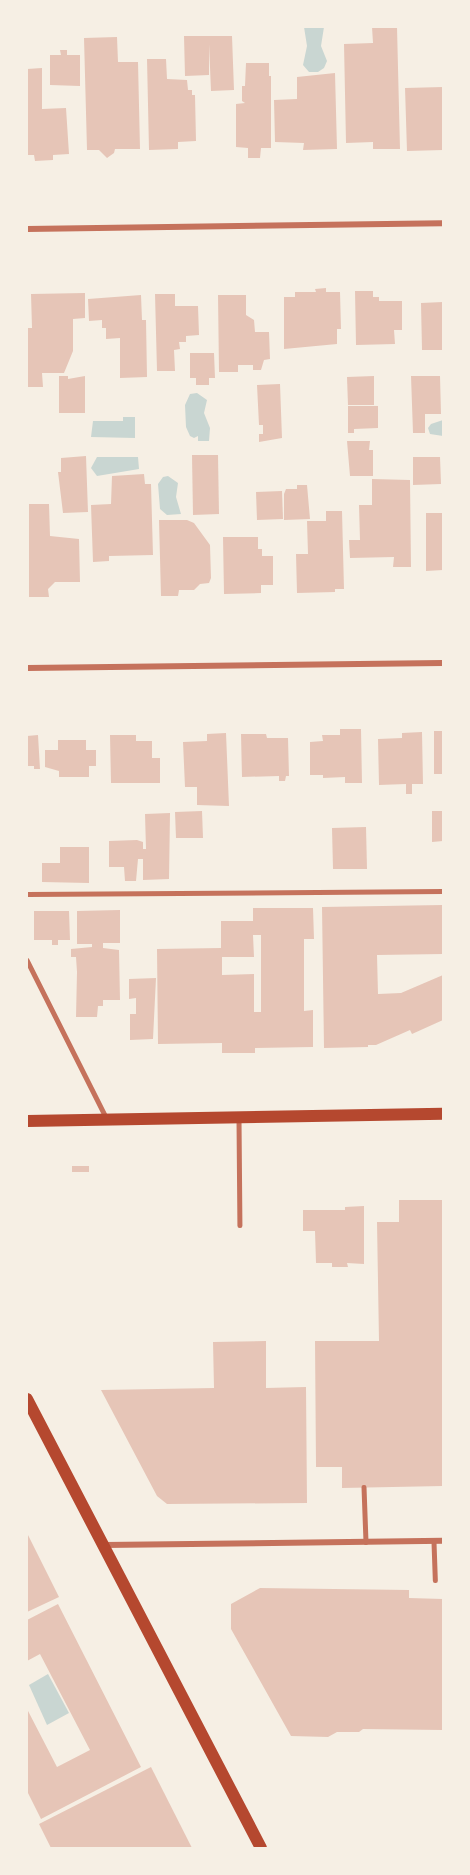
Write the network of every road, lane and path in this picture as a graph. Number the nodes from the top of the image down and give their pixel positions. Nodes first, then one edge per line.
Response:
1 (443, 223) edge
2 (27, 230) edge
3 (443, 663) edge
4 (27, 668) edge
5 (443, 891) edge
6 (27, 894) edge
7 (27, 960) edge
8 (443, 1114) edge
9 (239, 1117) junction
10 (107, 1120) junction
11 (27, 1121) edge
12 (240, 1225) dead end
13 (27, 1399) edge
14 (364, 1487) dead end
15 (443, 1541) edge
16 (366, 1542) junction
17 (434, 1542) junction
18 (103, 1545) junction
19 (435, 1580) dead end
20 (261, 1848) edge

1 - 2 street
3 - 4 street
5 - 6 lane
7 - 10 lane
8 - 9 main road
9 - 10 main road
9 - 12 lane
10 - 11 main road
13 - 18 main road
14 - 16 lane
15 - 17 street
16 - 17 street
16 - 18 street
17 - 19 lane
18 - 20 main road

